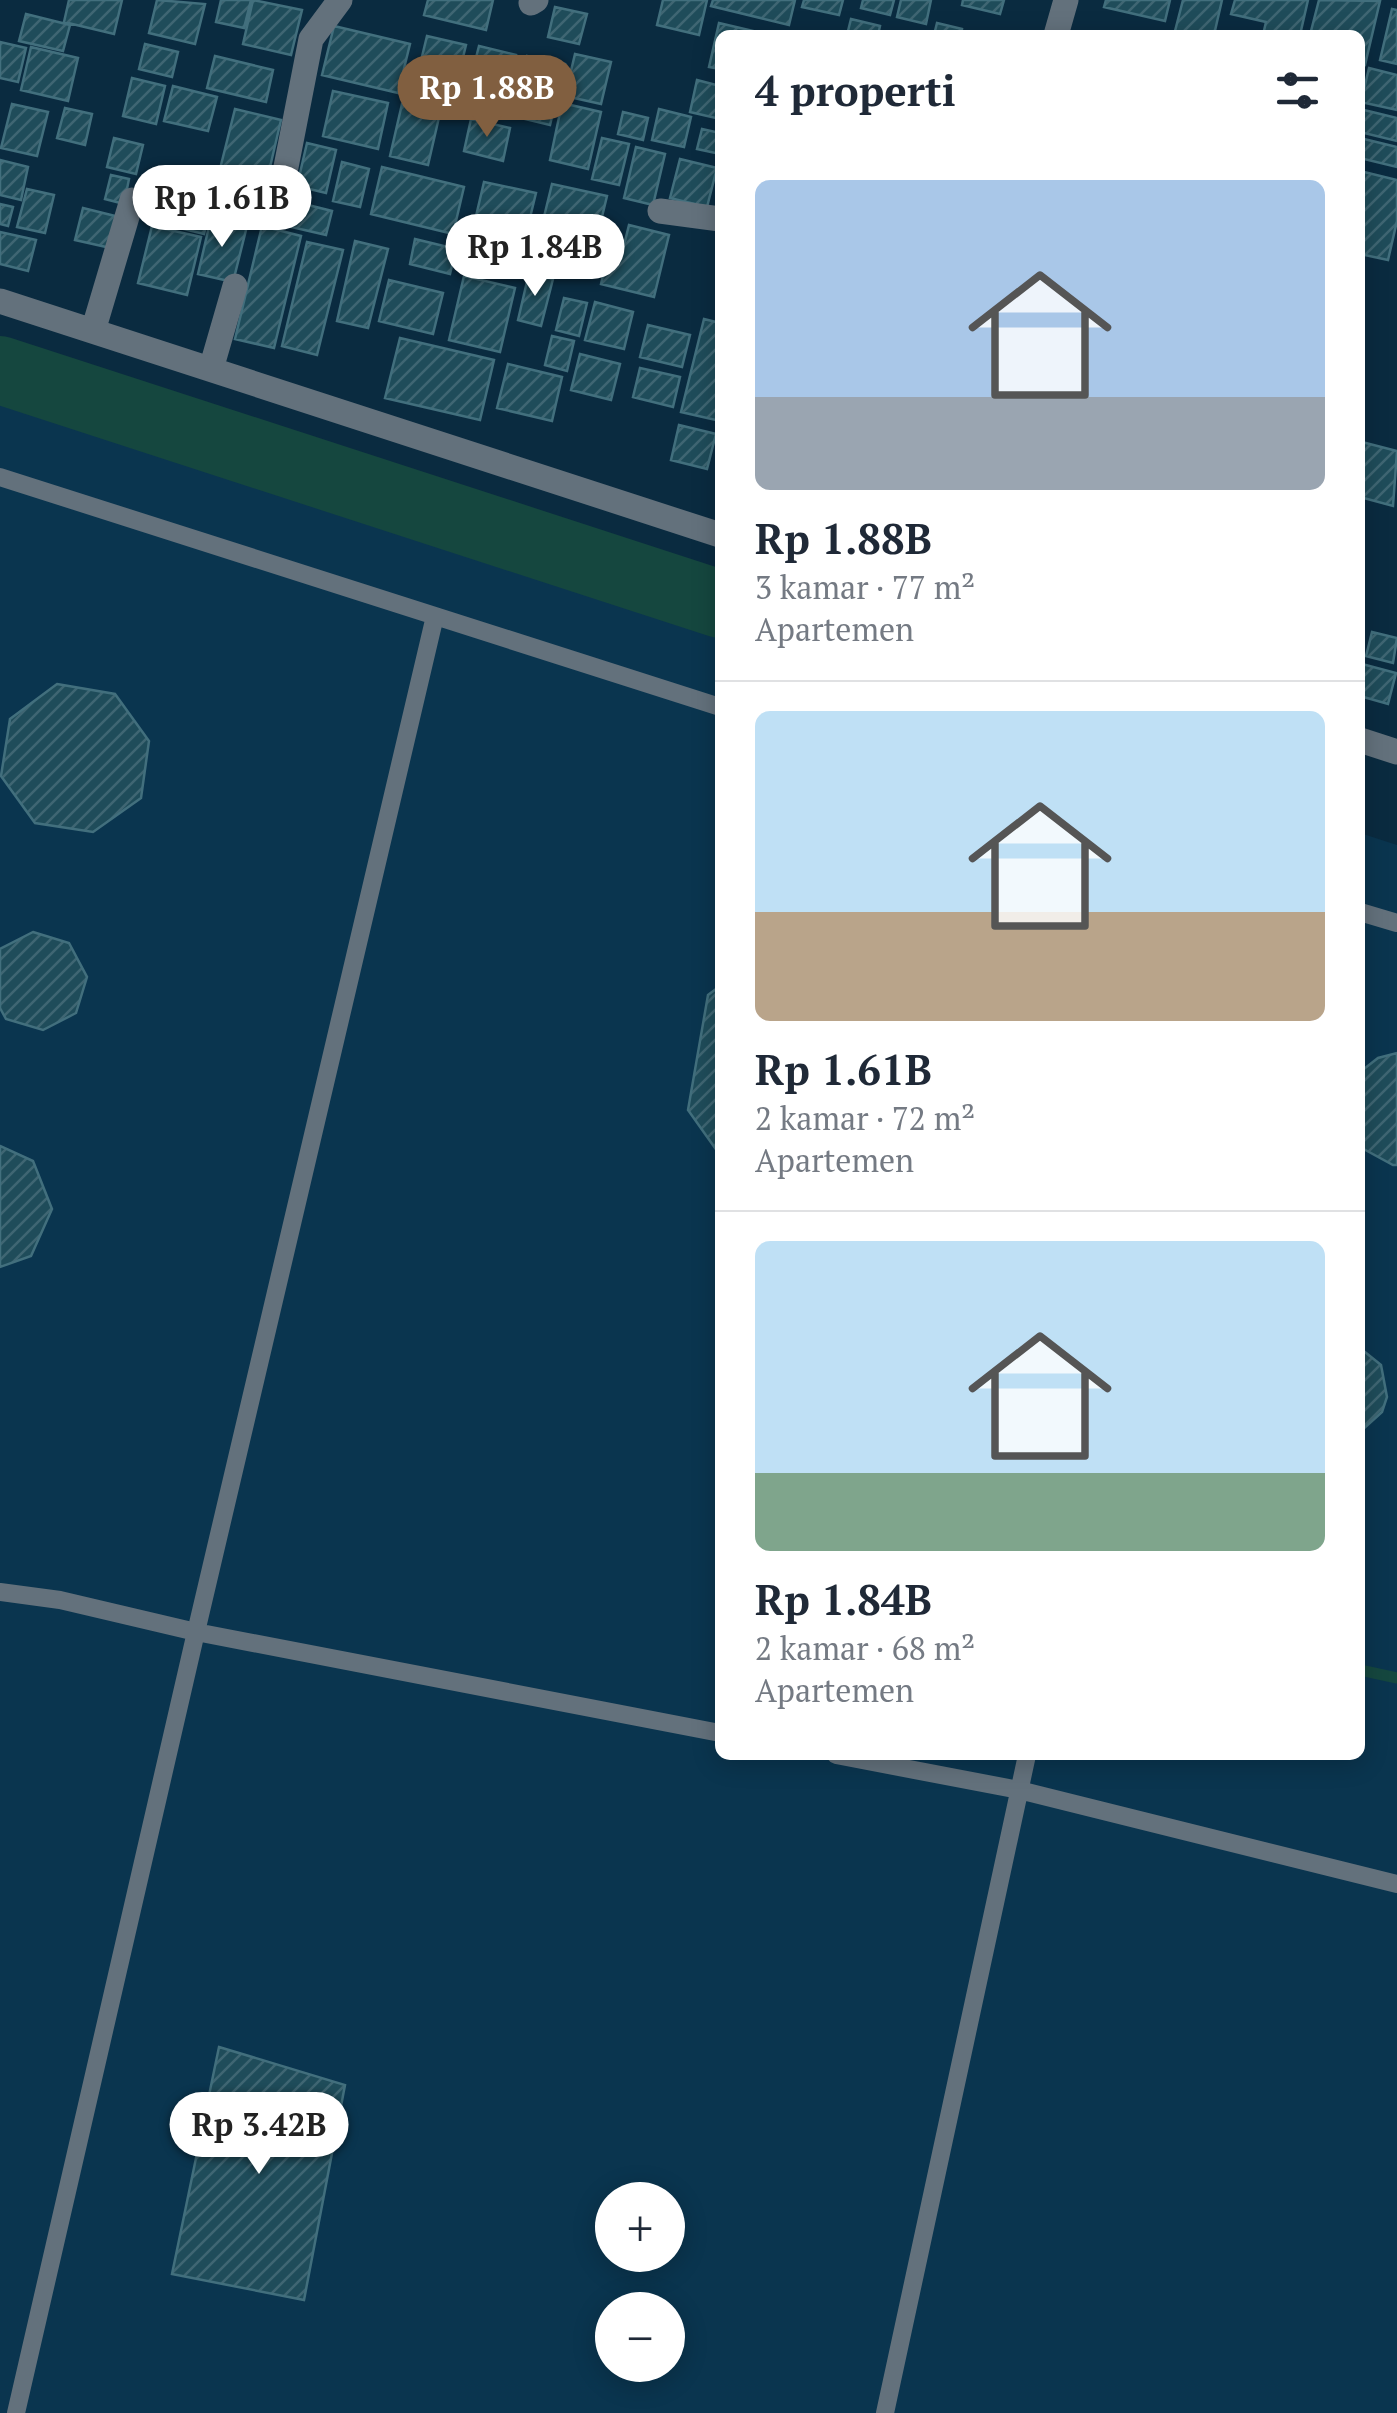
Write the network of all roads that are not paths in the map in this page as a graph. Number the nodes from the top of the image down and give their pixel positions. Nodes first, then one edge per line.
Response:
1 (340, 0) edge
2 (1066, 0) edge
3 (1057, 30) edge
4 (286, 168) dead end
5 (132, 200) dead end
6 (660, 211) dead end
7 (715, 217) edge
8 (235, 286) dead end
9 (0, 301) edge
10 (93, 331) junction
11 (211, 369) junction
12 (0, 477) edge
13 (715, 532) edge
14 (435, 616) junction
15 (715, 705) edge
16 (1365, 742) edge
17 (1397, 752) edge
18 (1365, 914) edge
19 (1397, 924) edge
20 (0, 1592) edge
21 (196, 1632) junction
22 (715, 1732) edge
23 (862, 1760) edge
24 (1026, 1760) edge
25 (1019, 1790) junction
26 (1397, 1884) edge
27 (16, 2413) edge
28 (885, 2413) edge

1 - 4 street
2 - 3 street
5 - 10 street
6 - 7 street
8 - 11 street
9 - 10 street
10 - 11 street
11 - 13 street
12 - 14 lane
14 - 15 lane
14 - 21 lane
16 - 17 street
18 - 19 lane
20 - 21 lane
21 - 22 lane
21 - 27 lane
23 - 25 lane
24 - 25 lane
25 - 26 lane
25 - 28 lane

